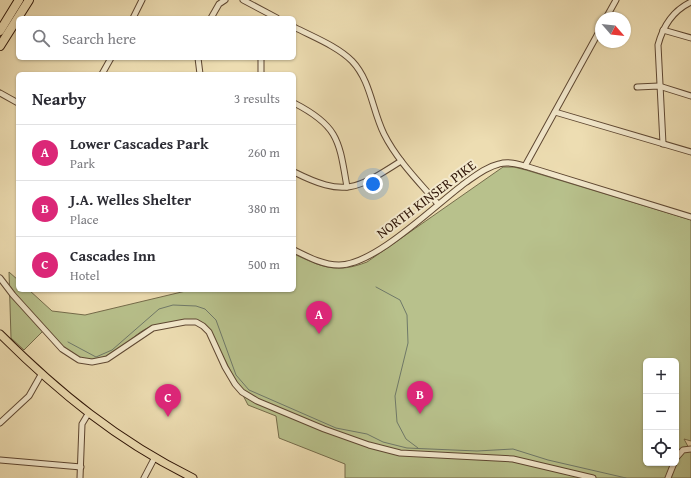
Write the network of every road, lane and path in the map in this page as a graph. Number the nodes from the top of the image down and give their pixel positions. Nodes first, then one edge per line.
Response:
1 (19, 0) edge
2 (29, 0) edge
3 (142, 0) edge
4 (225, 0) edge
5 (243, 0) edge
6 (616, 0) edge
7 (691, 2) edge
8 (609, 12) edge
9 (19, 16) edge
10 (134, 16) edge
11 (213, 16) edge
12 (272, 16) edge
13 (16, 21) edge
14 (296, 28) edge
15 (663, 30) junction
16 (0, 31) edge
17 (691, 38) edge
18 (595, 39) edge
19 (0, 46) edge
20 (110, 60) edge
21 (198, 60) edge
22 (261, 60) edge
23 (103, 72) edge
24 (200, 72) edge
25 (261, 72) edge
26 (659, 86) junction
27 (637, 87) dead end
28 (0, 93) edge
29 (691, 96) edge
30 (16, 101) edge
31 (296, 104) edge
32 (555, 112) junction
33 (662, 144) junction
34 (691, 152) edge
35 (401, 160) junction
36 (526, 166) junction
37 (296, 173) edge
38 (347, 187) junction
39 (438, 204) junction
40 (691, 217) edge
41 (296, 251) edge
42 (0, 278) edge
43 (0, 334) edge
44 (42, 373) junction
45 (88, 414) junction
46 (0, 423) edge
47 (691, 449) edge
48 (679, 455) edge
49 (155, 457) junction
50 (0, 460) edge
51 (673, 466) edge
52 (81, 467) junction
53 (80, 478) edge
54 (144, 478) edge
55 (193, 478) edge
56 (593, 478) edge
57 (668, 478) edge

1 - 16 highway
2 - 9 highway
3 - 10 street
4 - 11 street
5 - 12 street
6 - 8 street
7 - 15 street
13 - 19 highway
14 - 35 street
15 - 17 street
15 - 26 street
18 - 32 street
20 - 23 street
21 - 24 street
22 - 25 street
26 - 27 street
26 - 29 street
26 - 33 street
28 - 30 street
31 - 38 street
32 - 33 street
32 - 36 street
33 - 34 street
35 - 38 street
35 - 39 street
36 - 39 street, NORTH KINSER PIKE
36 - 40 street, NORTH KINSER PIKE
37 - 38 street
39 - 41 street, NORTH KINSER PIKE
42 - 56 street
43 - 44 main road
44 - 45 main road
44 - 46 street
45 - 49 main road
45 - 52 street
47 - 48 street
49 - 54 street
49 - 55 main road
50 - 52 street
51 - 57 street
52 - 53 street

